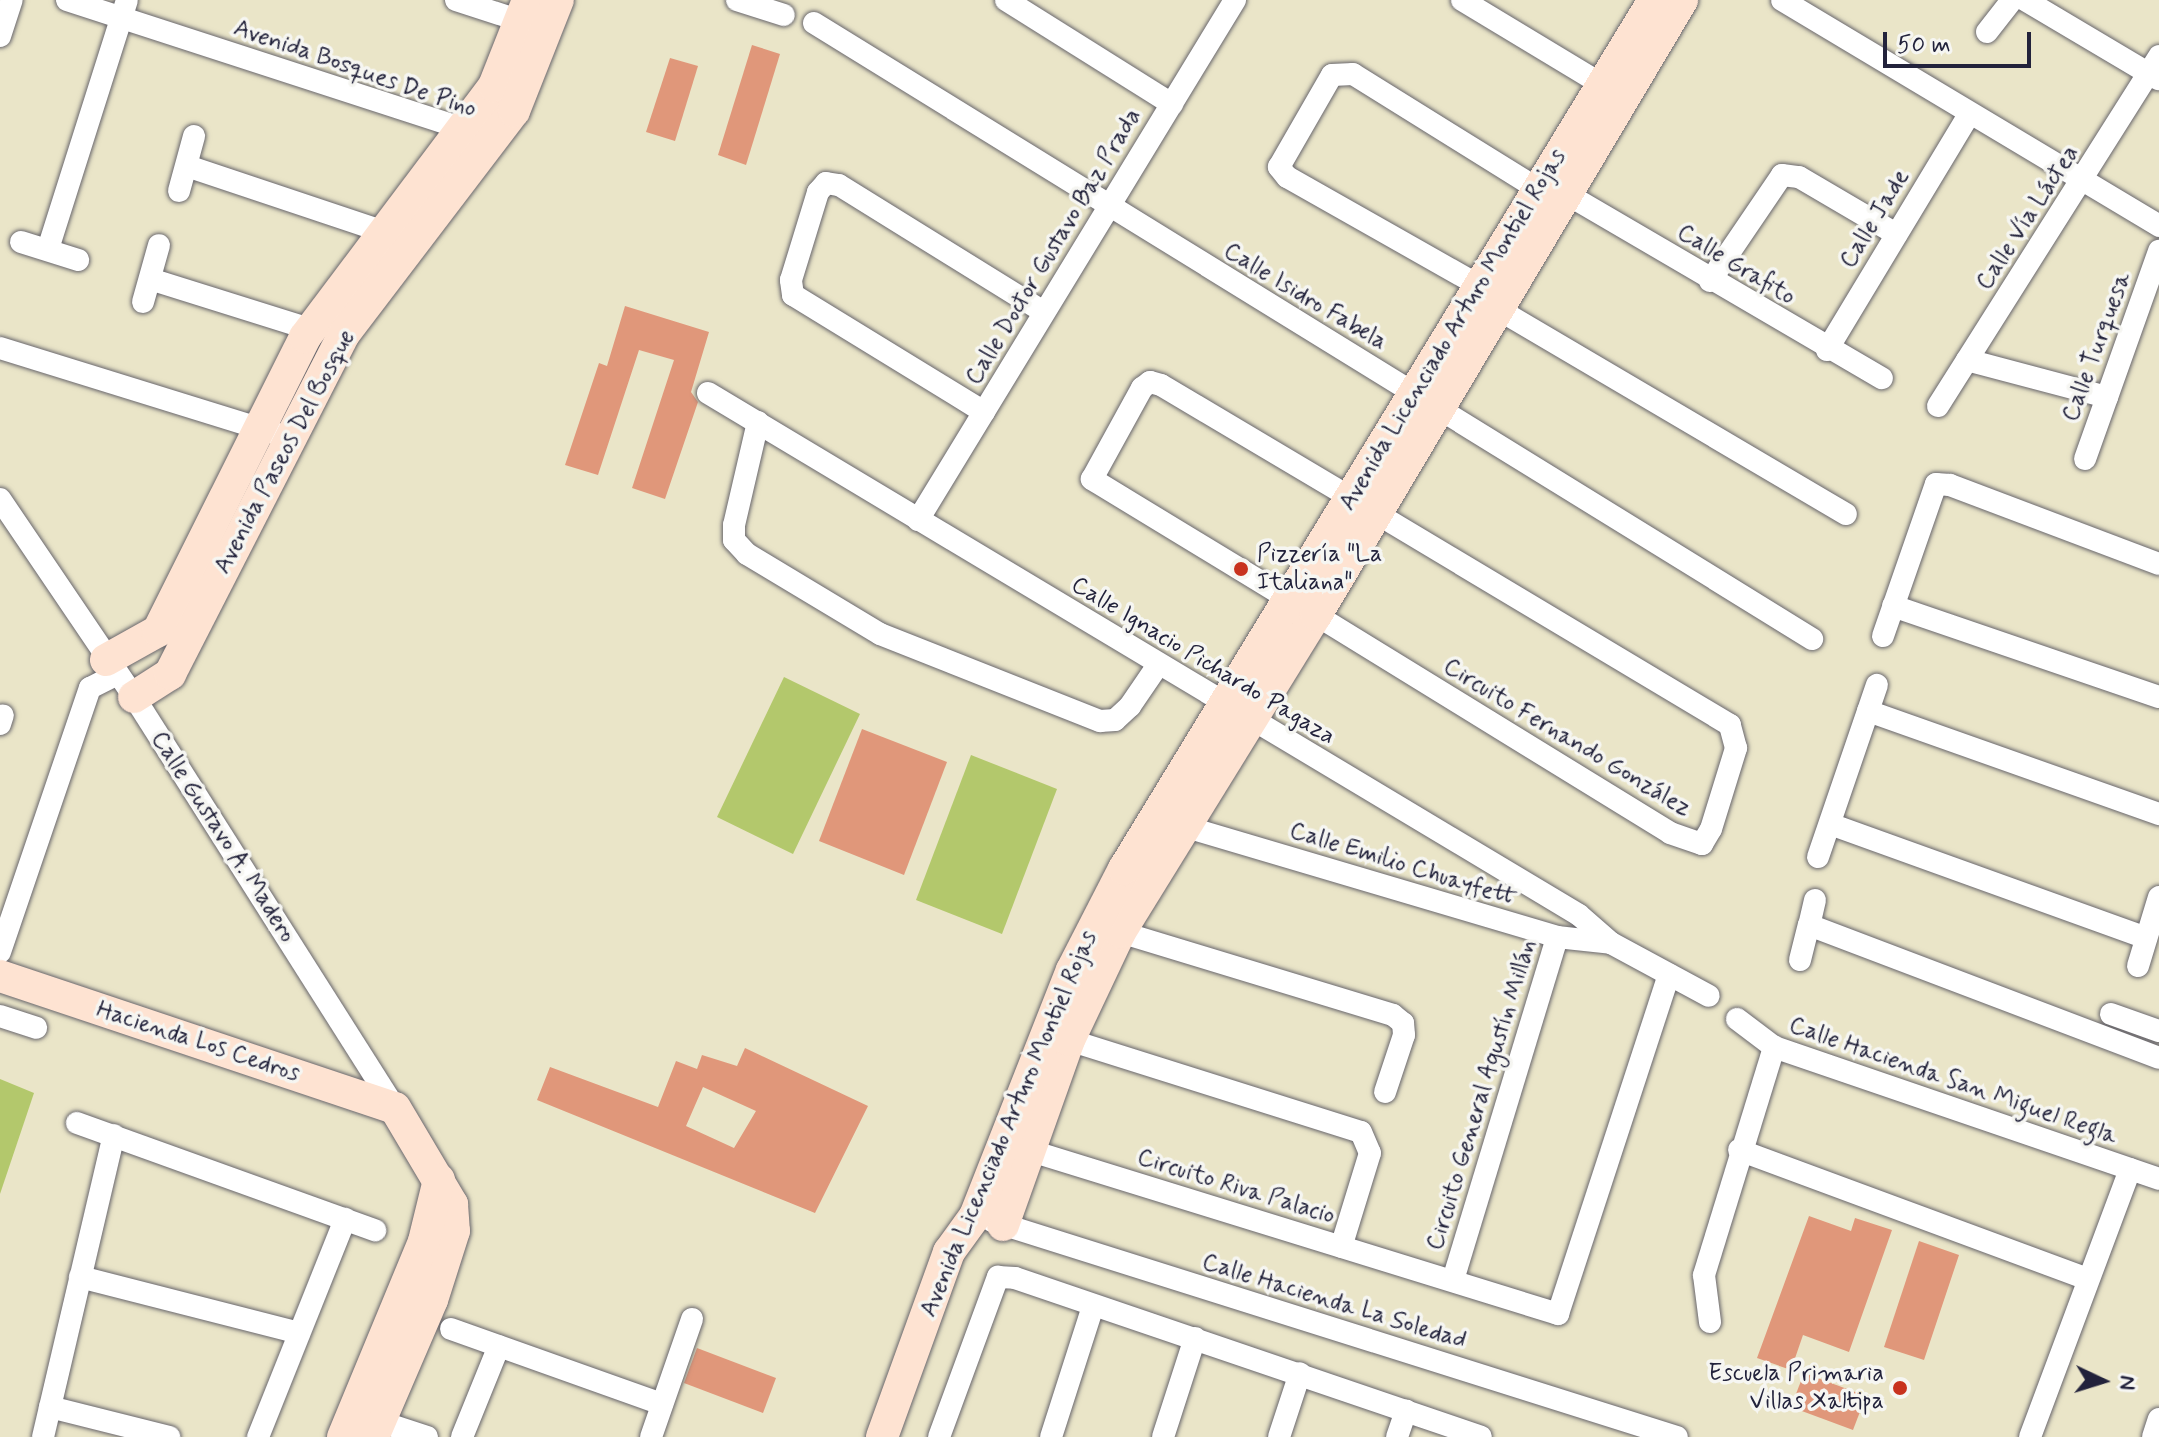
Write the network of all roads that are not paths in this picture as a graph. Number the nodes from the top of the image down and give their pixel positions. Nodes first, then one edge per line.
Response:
1 (12, 0) edge
2 (67, 0) edge
3 (456, 0) edge
4 (558, 0) edge
5 (737, 0) edge
6 (1006, 0) edge
7 (1462, 0) edge
8 (1654, 0) edge
9 (1682, 0) edge
10 (1782, 0) edge
11 (2012, 0) edge
12 (2025, 0) edge
13 (1231, 1) edge
14 (124, 9) edge
15 (525, 10) edge
16 (784, 15) dead end
17 (814, 23) dead end
18 (1987, 32) dead end
19 (0, 36) edge
20 (2155, 69) edge
21 (1601, 84) junction
22 (1172, 104) junction
23 (1969, 115) junction
24 (194, 136) dead end
25 (474, 137) junction
26 (187, 166) junction
27 (2084, 183) junction
28 (179, 191) dead end
29 (1551, 191) junction
30 (1109, 208) junction
31 (2159, 226) edge
32 (384, 232) junction
33 (1896, 234) junction
34 (21, 242) dead end
35 (159, 245) dead end
36 (48, 249) junction
37 (2159, 251) edge
38 (78, 260) dead end
39 (150, 279) junction
40 (1710, 281) junction
41 (1487, 296) junction
42 (143, 302) dead end
43 (1044, 312) junction
44 (310, 329) junction
45 (0, 348) edge
46 (1827, 350) junction
47 (1967, 360) junction
48 (1882, 378) dead end
49 (708, 393) dead end
50 (2107, 397) junction
51 (1428, 400) junction
52 (1938, 406) dead end
53 (984, 412) junction
54 (758, 422) junction
55 (260, 427) junction
56 (290, 438) junction
57 (2085, 459) dead end
58 (0, 499) edge
59 (1364, 506) junction
60 (1846, 514) dead end
61 (918, 520) junction
62 (2159, 564) edge
63 (1893, 606) junction
64 (1302, 607) junction
65 (1883, 636) dead end
66 (1812, 639) dead end
67 (1158, 665) junction
68 (119, 677) junction
69 (1877, 685) dead end
70 (2159, 697) edge
71 (1868, 711) junction
72 (1236, 712) junction
73 (2159, 814) edge
74 (1830, 824) junction
75 (1183, 826) junction
76 (1818, 857) dead end
77 (2159, 897) edge
78 (1815, 900) dead end
79 (1809, 925) junction
80 (1120, 932) junction
81 (1557, 937) junction
82 (2146, 938) junction
83 (1611, 943) junction
84 (0, 952) edge
85 (1800, 960) dead end
86 (2138, 966) dead end
87 (1669, 975) junction
88 (0, 976) edge
89 (1709, 996) dead end
90 (0, 1016) edge
91 (1737, 1019) dead end
92 (36, 1028) dead end
93 (2159, 1031) edge
94 (2104, 1038) junction
95 (1069, 1040) junction
96 (1774, 1047) junction
97 (2159, 1058) edge
98 (1385, 1092) dead end
99 (395, 1108) junction
100 (77, 1123) dead end
101 (114, 1135) junction
102 (1028, 1150) junction
103 (1739, 1150) junction
104 (2130, 1169) junction
105 (2159, 1179) edge
106 (345, 1219) junction
107 (989, 1220) junction
108 (375, 1230) dead end
109 (1341, 1247) junction
110 (80, 1277) junction
111 (2088, 1279) junction
112 (1453, 1280) junction
113 (1093, 1306) junction
114 (692, 1319) dead end
115 (1710, 1322) dead end
116 (451, 1329) dead end
117 (299, 1333) junction
118 (1195, 1338) junction
119 (499, 1346) junction
120 (1300, 1373) junction
121 (662, 1404) junction
122 (50, 1407) junction
123 (1406, 1411) junction
124 (2159, 1419) edge
125 (362, 1427) edge
126 (43, 1437) edge
127 (169, 1437) edge
128 (258, 1437) edge
129 (427, 1437) edge
130 (462, 1437) edge
131 (651, 1437) edge
132 (882, 1437) edge
133 (939, 1437) edge
134 (1051, 1437) edge
135 (1163, 1437) edge
136 (1279, 1437) edge
137 (1397, 1437) edge
138 (1481, 1437) edge
139 (1677, 1437) edge
140 (2030, 1437) edge
141 (2153, 1437) edge

1 - 19 street
2 - 14 street, Avenida Bosques De Pino
3 - 15 street
4 - 25 main road, Avenida Paseos Del Bosque
5 - 16 street
6 - 22 street
7 - 21 street
8 - 21 main road, Avenida Licenciado Arturo Montiel Rojas
9 - 29 main road, Avenida Licenciado Arturo Montiel Rojas
10 - 23 street
11 - 18 street
12 - 20 street
13 - 22 street, Calle Doctor Gustavo Baz Prada
14 - 25 street, Avenida Bosques De Pino
14 - 36 street
15 - 25 main road, Avenida Paseos Del Bosque
17 - 30 street, Calle Isidro Fabela
20 - 27 street, Calle Vía Láctea
21 - 29 main road, Avenida Licenciado Arturo Montiel Rojas
22 - 30 street, Calle Doctor Gustavo Baz Prada
23 - 27 street
23 - 33 street, Calle Jade
24 - 26 street
25 - 32 main road, Avenida Paseos Del Bosque
25 - 56 main road, Avenida Paseos Del Bosque
26 - 28 street
26 - 32 street
27 - 31 street
27 - 47 street, Calle Vía Láctea
29 - 40 street, Calle Grafito
29 - 41 main road, Avenida Licenciado Arturo Montiel Rojas
29 - 41 street, Calle Grafito
30 - 43 street, Calle Doctor Gustavo Baz Prada
30 - 51 street, Calle Isidro Fabela
32 - 44 main road, Avenida Paseos Del Bosque
33 - 40 street
33 - 46 street, Calle Jade
34 - 36 street
35 - 39 street
36 - 38 street
37 - 50 street, Calle Turquesa
39 - 42 street
39 - 44 street
40 - 46 street, Calle Grafito
41 - 51 main road, Avenida Licenciado Arturo Montiel Rojas
41 - 60 street
43 - 53 street, Calle Doctor Gustavo Baz Prada
43 - 53 street
44 - 55 main road, Avenida Paseos Del Bosque
45 - 55 street
46 - 48 street, Calle Grafito
47 - 50 street
47 - 52 street, Calle Vía Láctea
49 - 54 street, Calle Ignacio Pichardo Pagaza
50 - 57 street, Calle Turquesa
51 - 59 main road, Avenida Licenciado Arturo Montiel Rojas
51 - 66 street, Calle Isidro Fabela
53 - 61 street, Calle Doctor Gustavo Baz Prada
54 - 61 street, Calle Ignacio Pichardo Pagaza
54 - 67 street
55 - 56 street
55 - 68 main road, Avenida Paseos Del Bosque
56 - 68 main road, Avenida Paseos Del Bosque
58 - 68 street, Calle Gustavo A. Madero
59 - 64 main road, Avenida Licenciado Arturo Montiel Rojas
59 - 64 street
59 - 64 street, Circuito Fernando González
61 - 67 street, Calle Ignacio Pichardo Pagaza
62 - 63 street
63 - 65 street
63 - 70 street
64 - 72 main road, Avenida Licenciado Arturo Montiel Rojas
67 - 72 street, Calle Ignacio Pichardo Pagaza
68 - 84 street
68 - 99 street, Calle Gustavo A. Madero
69 - 71 street
71 - 73 street
71 - 74 street
72 - 75 main road, Avenida Licenciado Arturo Montiel Rojas
72 - 83 street, Calle Ignacio Pichardo Pagaza
72 - 107 main road, Avenida Licenciado Arturo Montiel Rojas
74 - 76 street
74 - 82 street
75 - 80 main road, Avenida Licenciado Arturo Montiel Rojas
75 - 81 street, Calle Emilio Chuayfett
77 - 82 street
78 - 79 street
79 - 85 street
79 - 94 street
80 - 95 main road, Avenida Licenciado Arturo Montiel Rojas
80 - 98 street
81 - 83 street, Calle Emilio Chuayfett
81 - 112 street, Circuito General Agustín Millán
82 - 86 street
83 - 87 street, Calle Ignacio Pichardo Pagaza
87 - 89 street, Calle Ignacio Pichardo Pagaza
87 - 112 street, Circuito General Agustín Millán
88 - 99 main road, Hacienda Los Cedros
90 - 92 street
91 - 96 street, Calle Hacienda San Miguel Regla
93 - 94 street
94 - 97 street
95 - 102 main road, Avenida Licenciado Arturo Montiel Rojas
95 - 109 street, Circuito Riva Palacio
96 - 103 street
96 - 104 street, Calle Hacienda San Miguel Regla
99 - 125 main road, Calle Gustavo A. Madero
100 - 101 street
101 - 106 street
101 - 110 street
102 - 107 main road, Avenida Licenciado Arturo Montiel Rojas
102 - 109 street, Circuito Riva Palacio
103 - 111 street
103 - 115 street
104 - 105 street, Calle Hacienda San Miguel Regla
104 - 111 street
106 - 108 street
106 - 117 street
107 - 132 main road, Avenida Licenciado Arturo Montiel Rojas
107 - 139 street, Calle Hacienda La Soledad
109 - 112 street
110 - 117 street
110 - 122 street
111 - 140 street
113 - 118 street
113 - 133 street, Avenida Licenciado Arturo Montiel Rojas
113 - 134 street
114 - 121 street
116 - 119 street
117 - 128 street
118 - 120 street
118 - 135 street
119 - 121 street
119 - 130 street
120 - 123 street
120 - 136 street
121 - 131 street
122 - 126 street
122 - 127 street
123 - 137 street
123 - 138 street
124 - 141 street
125 - 129 street

